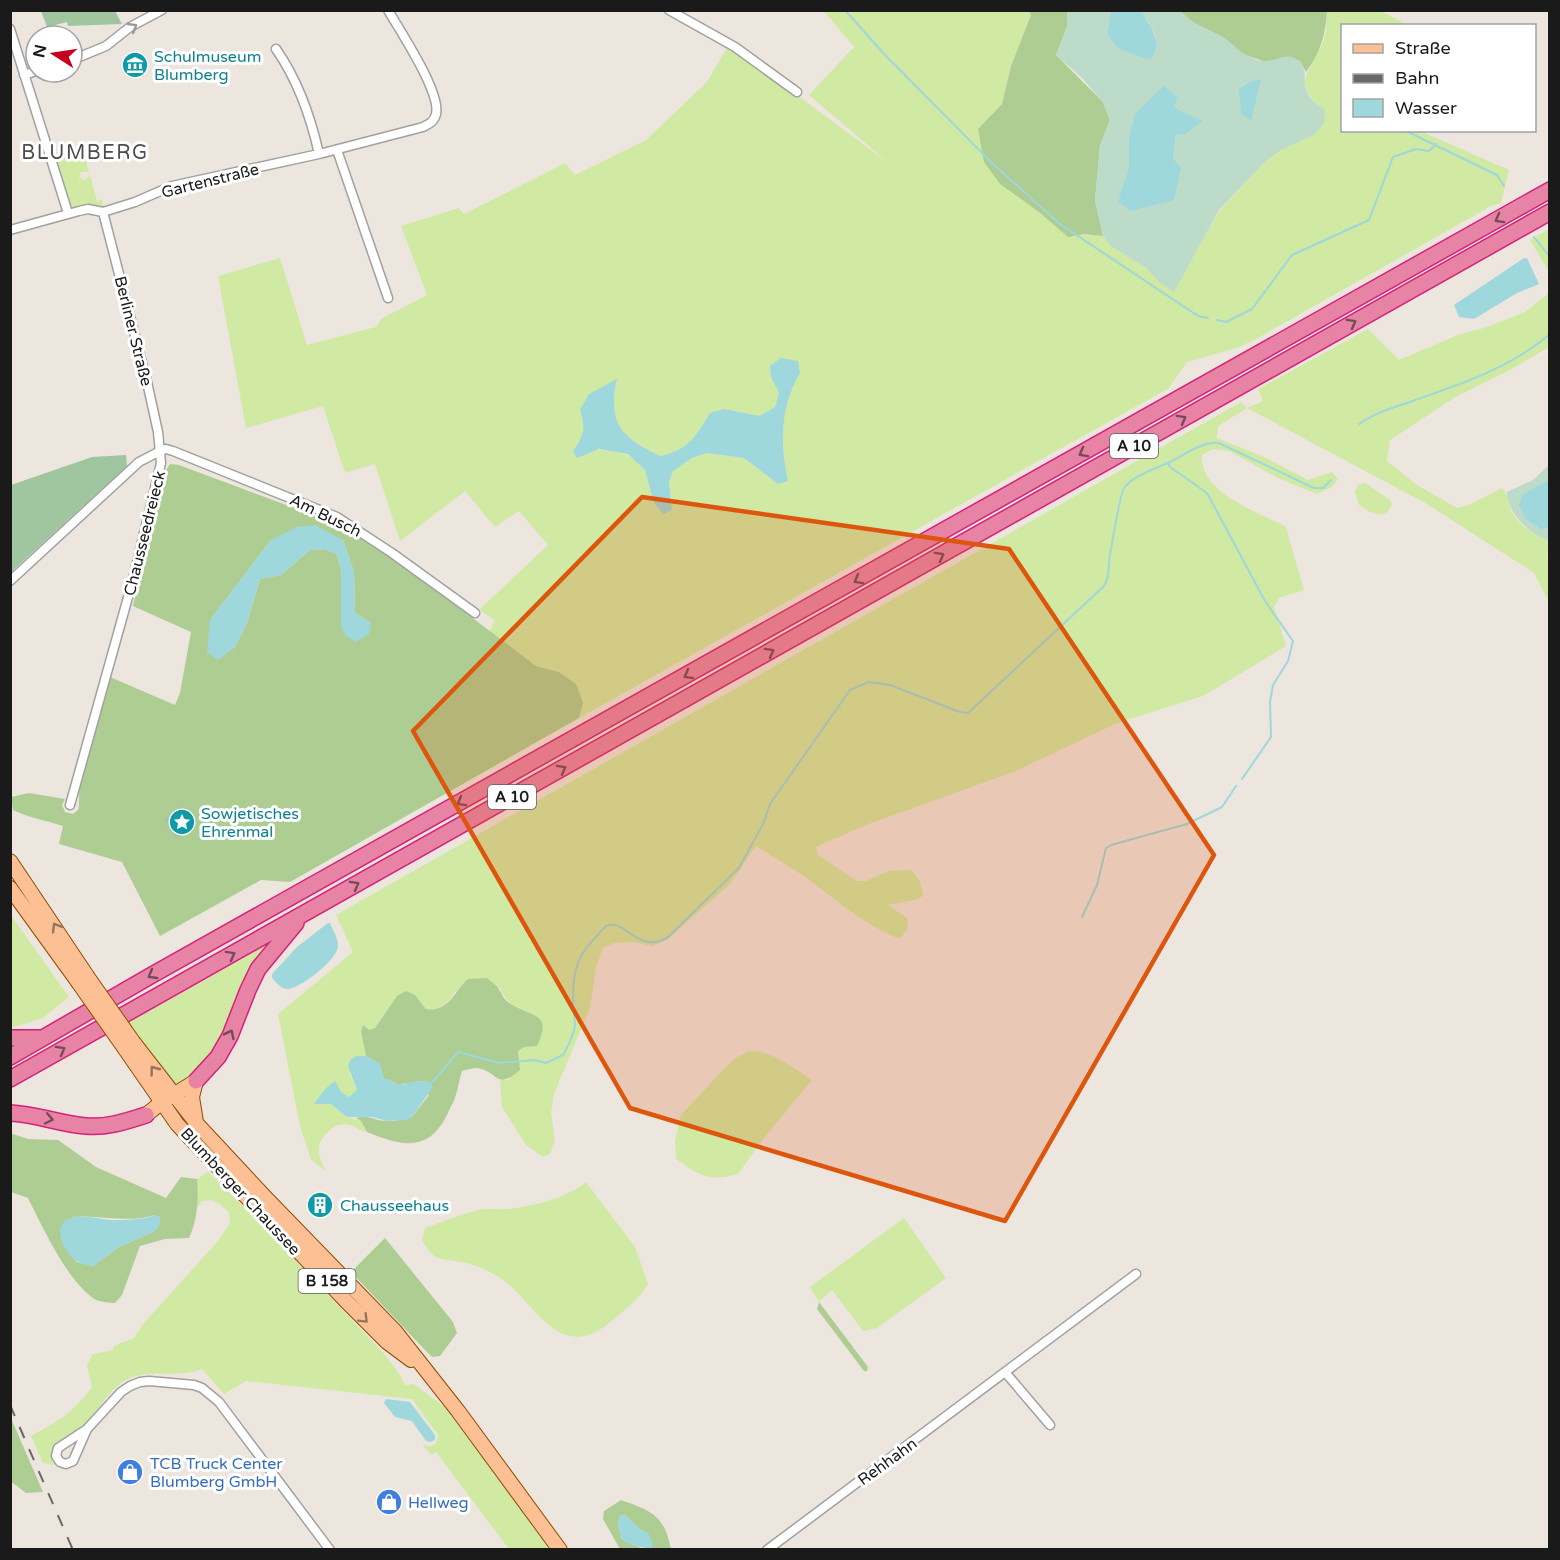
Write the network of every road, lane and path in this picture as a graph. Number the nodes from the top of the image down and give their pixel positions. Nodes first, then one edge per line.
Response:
1 (162, 10) edge
2 (388, 10) edge
3 (669, 10) edge
4 (10, 29) edge
5 (276, 49) dead end
6 (84, 55) edge
7 (15, 59) edge
8 (24, 75) edge
9 (27, 84) edge
10 (797, 92) dead end
11 (338, 150) junction
12 (319, 154) junction
13 (1550, 190) edge
14 (104, 212) junction
15 (1550, 212) edge
16 (68, 213) junction
17 (10, 230) edge
18 (388, 298) dead end
19 (160, 452) junction
20 (10, 581) edge
21 (475, 613) dead end
22 (70, 805) dead end
23 (10, 861) edge
24 (10, 888) edge
25 (304, 914) junction
26 (83, 979) junction
27 (10, 1038) edge
28 (43, 1038) junction
29 (10, 1057) edge
30 (10, 1079) edge
31 (196, 1081) junction
32 (168, 1099) junction
33 (10, 1113) edge
34 (147, 1115) junction
35 (177, 1124) junction
36 (197, 1124) junction
37 (1136, 1274) dead end
38 (424, 1369) junction
39 (1005, 1372) junction
40 (1050, 1425) dead end
41 (87, 1429) dead end
42 (330, 1550) edge
43 (560, 1550) edge
44 (768, 1550) edge

6 -> 1 street
2 - 11 street, Gartenstraße
3 - 10 street
4 - 7 street
5 - 12 street
7 - 8 street
9 - 16 street
11 - 12 street, Gartenstraße
11 - 18 street
12 - 14 street, Gartenstraße
13 -> 28 highway, A 10
14 - 16 street, Gartenstraße
14 - 19 street, Berliner Straße
25 -> 15 highway, A 10
16 - 17 street, Gartenstraße
19 - 20 street, Chausseedreieck
19 - 21 street, Am Busch
19 - 22 street, Chausseedreieck
26 -> 23 main road, B 158
24 - 26 main road, B 158
30 -> 25 highway, A 10
31 -> 25 highway
26 - 32 main road, Blumberger Chaussee / B 158, bridge
27 - 28 highway
28 - 29 highway, A 10
31 - 32 main road
31 - 36 main road
32 - 34 main road
32 - 35 main road, Blumberger Chaussee / B 158
32 - 36 main road, Blumberger Chaussee / B 158
33 -> 34 highway
34 - 35 main road
35 -> 38 main road, Blumberger Chaussee / B 158
36 - 38 main road, Blumberger Chaussee / B 158
37 - 39 street, Rehhahn
38 - 43 main road, Blumberger Chaussee / B 158
39 - 40 street
39 - 44 street, Rehhahn
41 - 42 street

